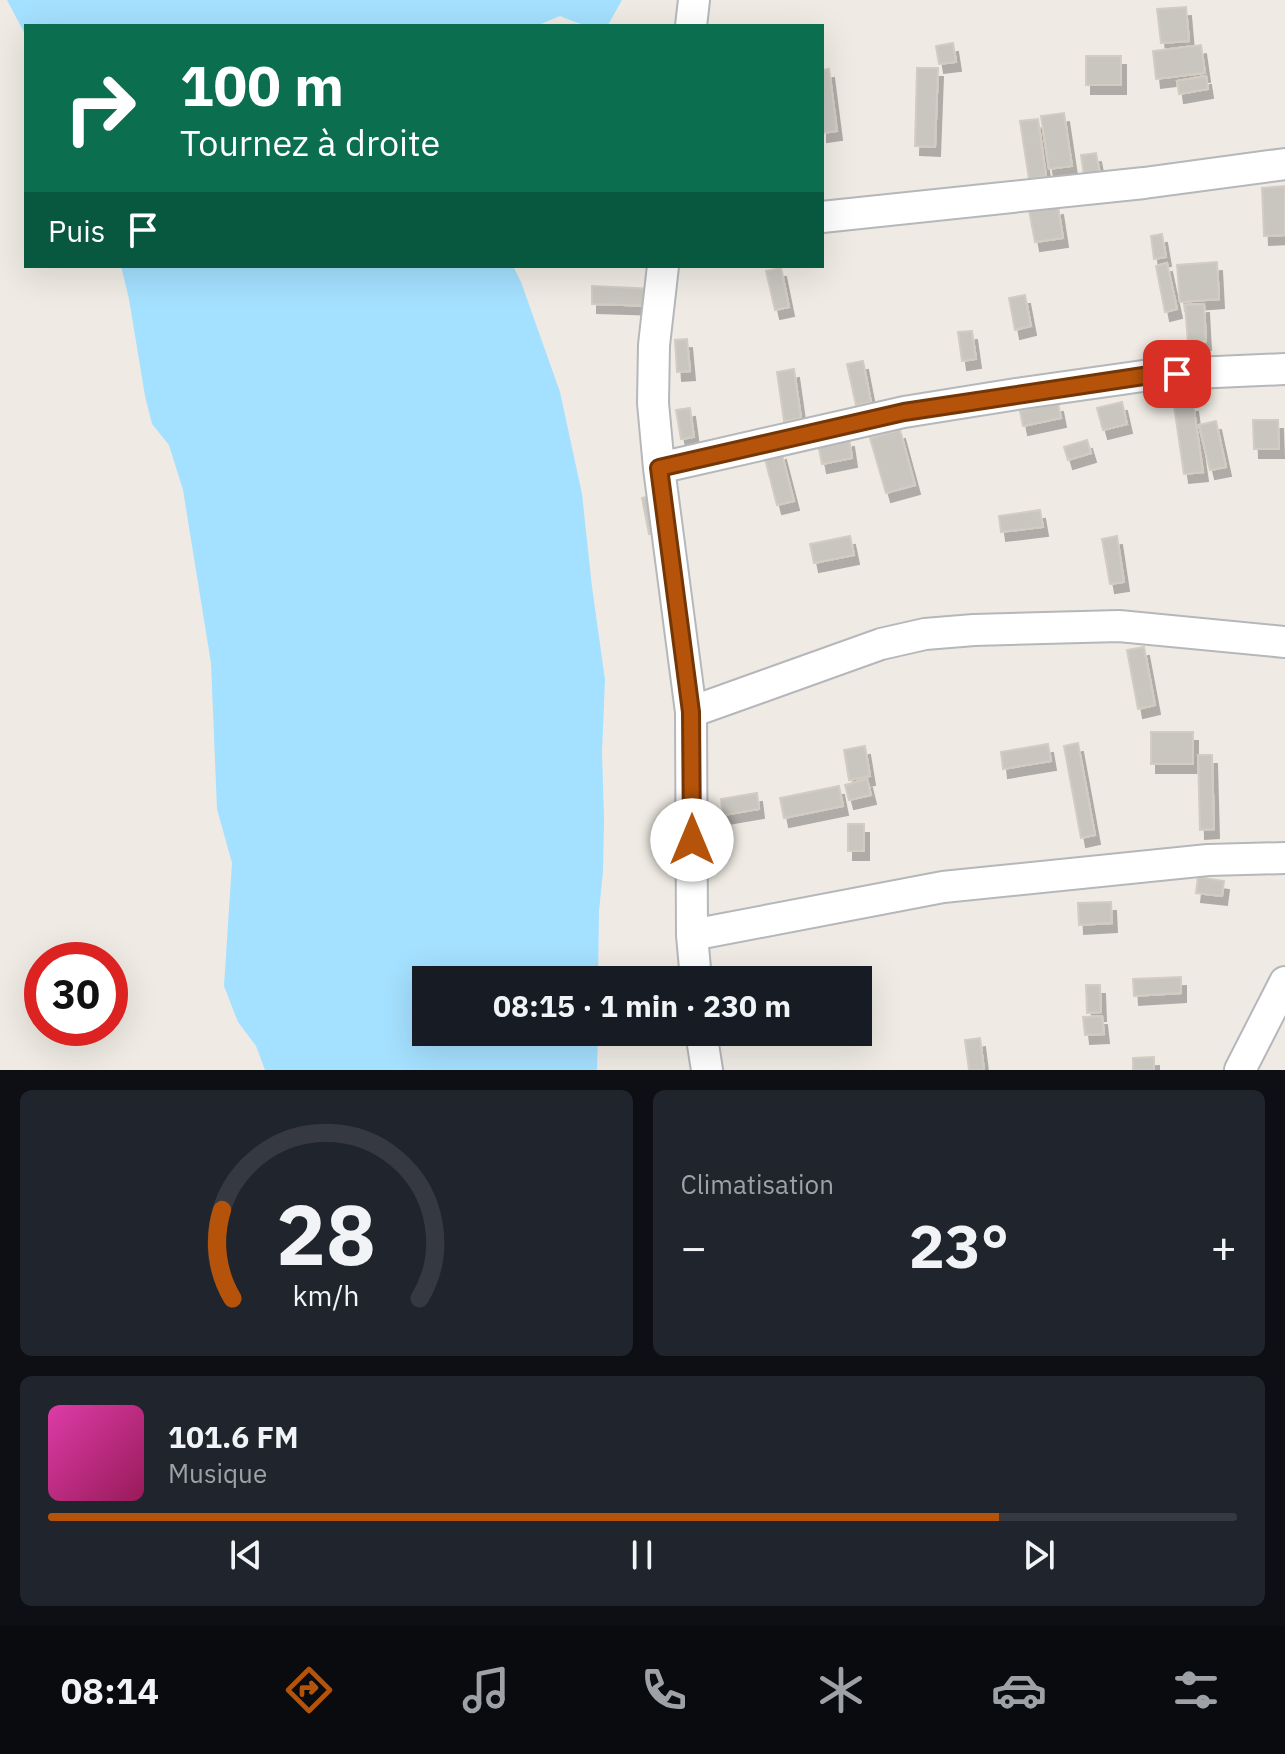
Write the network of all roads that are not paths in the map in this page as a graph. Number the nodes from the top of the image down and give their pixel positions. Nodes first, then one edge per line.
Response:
1 (694, 0) edge
2 (691, 24) edge
3 (1285, 164) edge
4 (824, 217) edge
5 (663, 268) edge
6 (1285, 369) edge
7 (659, 468) junction
8 (1285, 642) edge
9 (691, 712) junction
10 (1285, 858) edge
11 (692, 935) junction
12 (695, 966) edge
13 (1285, 982) edge
14 (703, 1046) edge
15 (707, 1070) edge
16 (1240, 1070) edge

1 - 2 street
3 - 4 street
5 - 7 street
6 - 7 street
7 - 9 street
8 - 9 street
9 - 11 street
10 - 11 street
11 - 12 street
13 - 16 street
14 - 15 street

